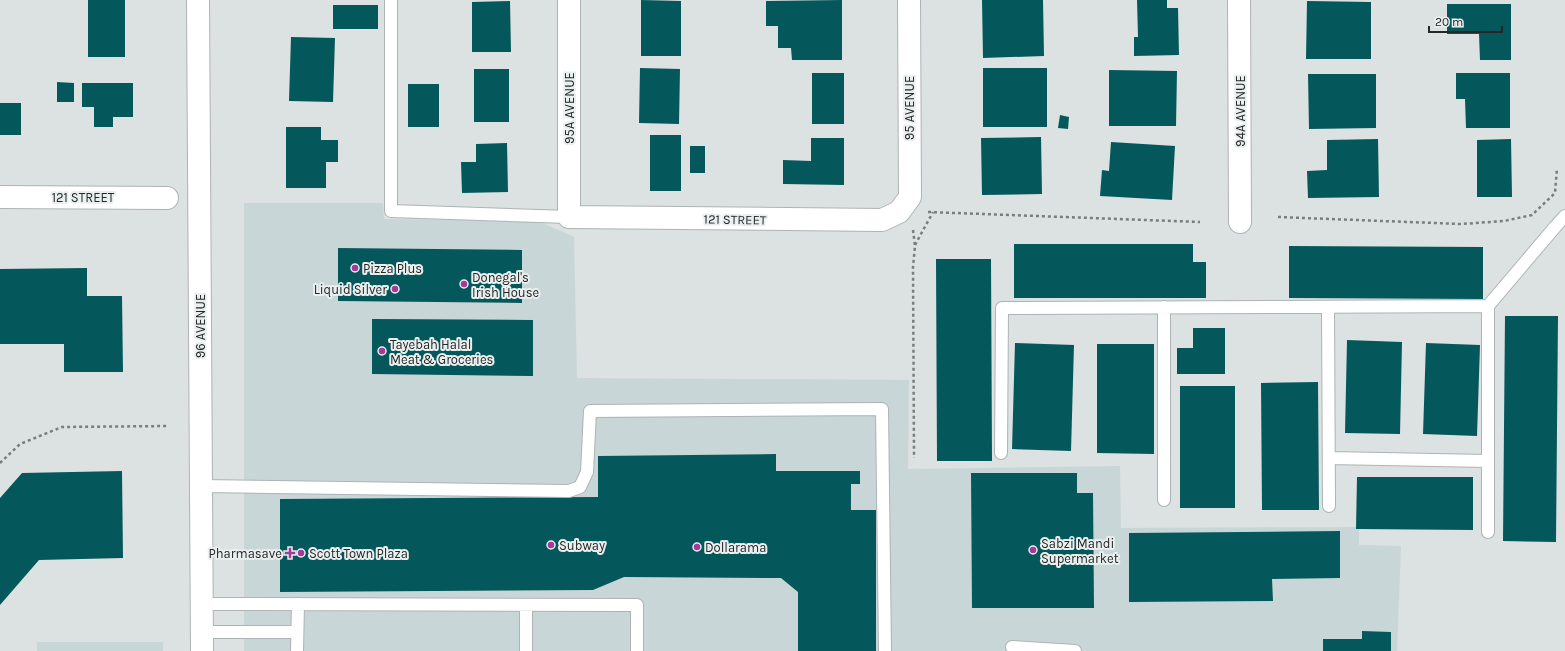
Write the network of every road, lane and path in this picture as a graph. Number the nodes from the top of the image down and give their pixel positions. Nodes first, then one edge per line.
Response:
1 (198, 0) edge
2 (392, 0) edge
3 (569, 0) edge
4 (909, 0) edge
5 (1240, 0) edge
6 (1557, 168) dead end
7 (0, 197) edge
8 (167, 198) dead end
9 (1565, 216) edge
10 (569, 217) junction
11 (1278, 217) dead end
12 (904, 218) junction
13 (1200, 222) dead end
14 (1240, 222) dead end
15 (915, 246) junction
16 (1488, 306) junction
17 (1164, 307) junction
18 (1328, 307) junction
19 (169, 426) dead end
20 (1001, 453) dead end
21 (914, 458) dead end
22 (1329, 458) junction
23 (1488, 461) junction
24 (0, 463) edge
25 (201, 486) junction
26 (1164, 500) dead end
27 (1329, 506) dead end
28 (1488, 532) dead end
29 (202, 604) junction
30 (298, 604) junction
31 (526, 605) junction
32 (298, 632) junction
33 (202, 642) edge
34 (1012, 647) dead end
35 (298, 651) edge
36 (526, 651) edge
37 (637, 651) edge
38 (885, 651) edge
39 (1075, 651) edge

1 - 25 street, 96 AVENUE
2 - 10 lane
3 - 10 street, 95A AVENUE
4 - 12 street, 95 AVENUE
5 - 14 street, 94A AVENUE
6 - 11 path
7 - 8 street, 121 STREET
9 - 16 lane
10 - 12 street, 121 STREET
12 - 15 path
13 - 15 path
15 - 21 path
16 - 18 lane
16 - 23 lane
17 - 18 lane
17 - 20 lane
17 - 26 lane
18 - 22 lane
19 - 24 path
22 - 23 lane
22 - 27 lane
23 - 28 lane
25 - 29 street, 96 AVENUE
25 - 38 lane
29 - 30 lane
29 - 33 street, 96 AVENUE
30 - 31 lane
30 - 32 lane
31 - 36 lane
31 - 37 lane
32 - 33 lane
32 - 35 lane
34 - 39 lane

